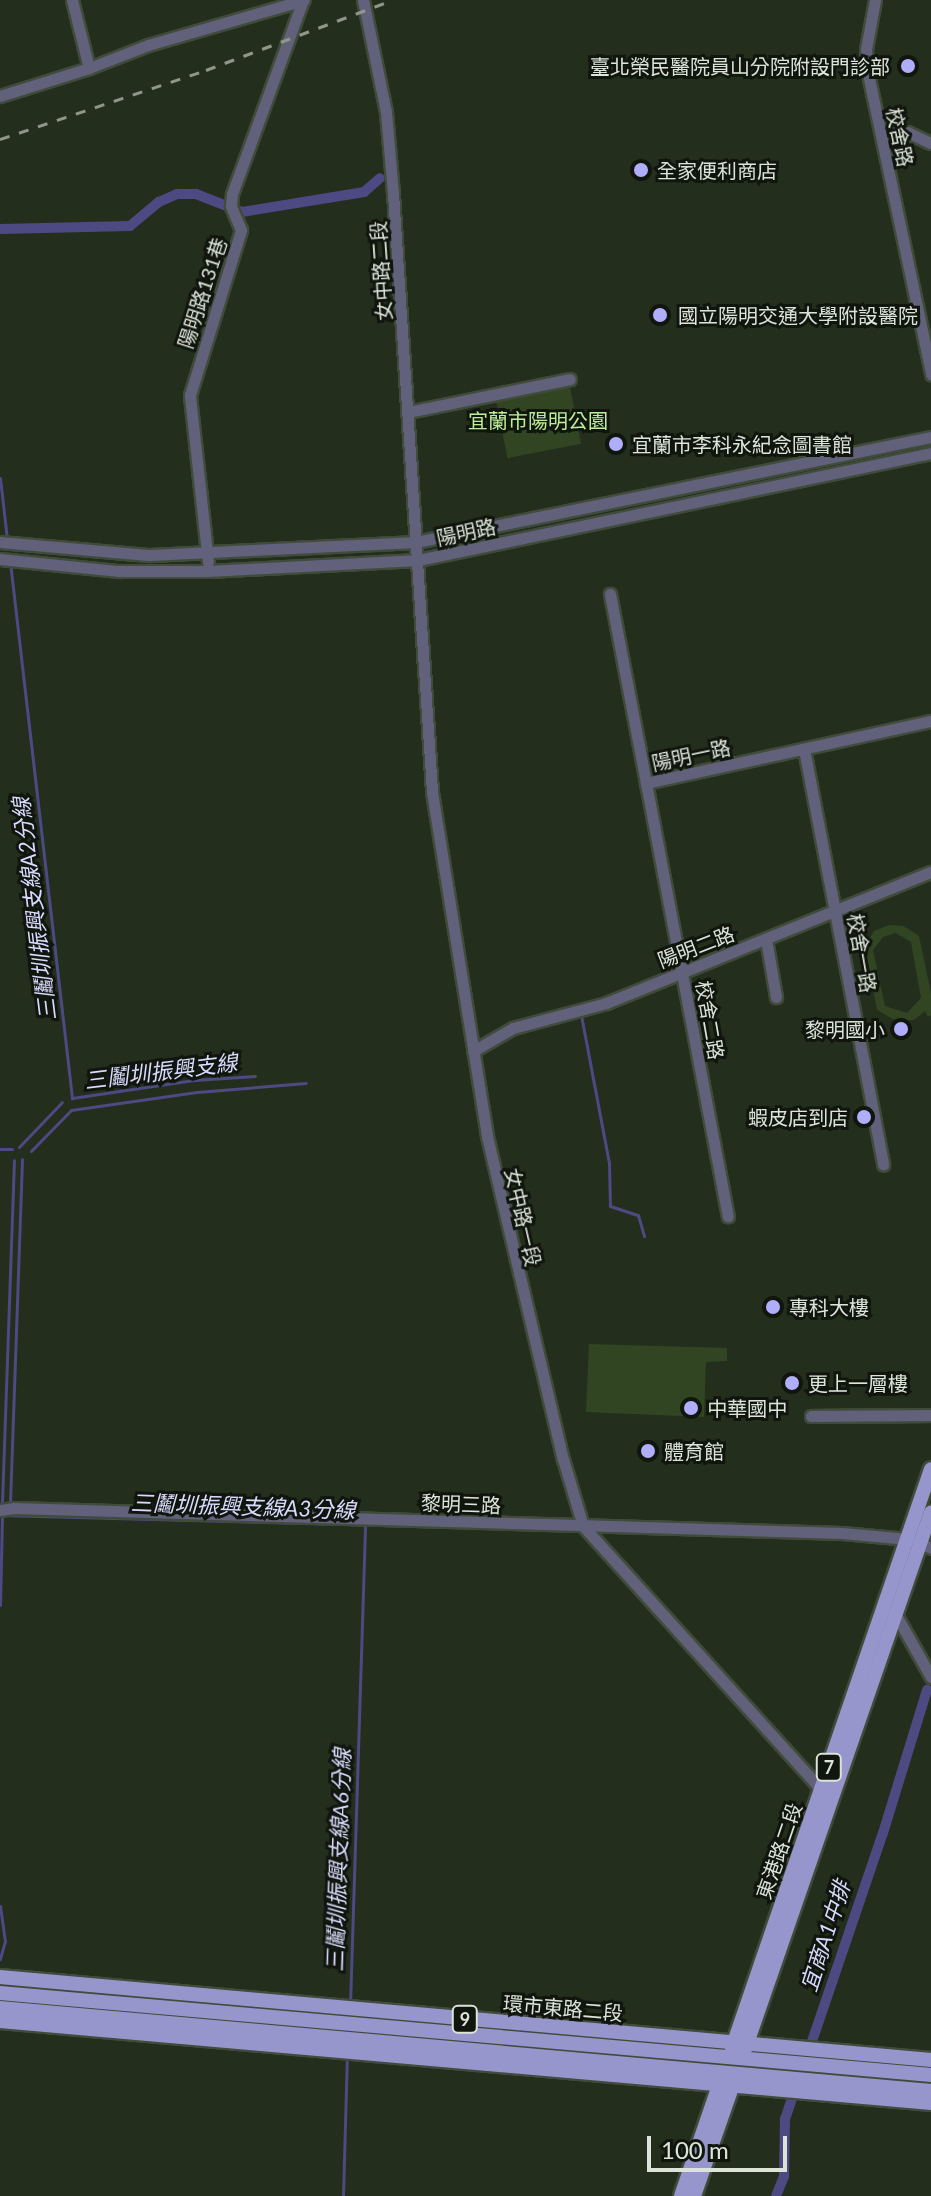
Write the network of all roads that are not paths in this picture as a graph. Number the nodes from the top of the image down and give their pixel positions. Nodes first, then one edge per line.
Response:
1 (72, 0) edge
2 (303, 0) edge
3 (363, 0) edge
4 (875, 0) edge
5 (89, 68) junction
6 (0, 96) edge
7 (881, 133) junction
8 (931, 143) edge
9 (931, 374) edge
10 (570, 379) dead end
11 (408, 412) junction
12 (931, 437) edge
13 (931, 453) edge
14 (0, 542) edge
15 (416, 542) junction
16 (0, 559) edge
17 (208, 559) junction
18 (418, 560) junction
19 (610, 594) dead end
20 (931, 721) edge
21 (804, 749) junction
22 (646, 783) junction
23 (931, 872) edge
24 (837, 911) junction
25 (766, 939) junction
26 (683, 970) junction
27 (776, 997) dead end
28 (473, 1051) junction
29 (883, 1165) dead end
30 (728, 1216) dead end
31 (931, 1415) edge
32 (811, 1416) dead end
33 (931, 1469) edge
34 (0, 1510) edge
35 (931, 1512) edge
36 (583, 1526) junction
37 (920, 1544) edge
38 (889, 1613) junction
39 (931, 1677) edge
40 (821, 1789) junction
41 (831, 1801) junction
42 (0, 1977) edge
43 (0, 1993) edge
44 (0, 2008) edge
45 (0, 2021) edge
46 (931, 2060) edge
47 (733, 2065) junction
48 (931, 2075) edge
49 (931, 2091) edge
50 (931, 2103) edge
51 (681, 2196) edge
52 (694, 2196) edge

1 - 5 street
2 - 5 street
2 - 17 street, 陽明路131巷
3 - 11 street, 女中路二段
4 - 7 street, 校舍路
5 - 6 street
7 - 8 street
7 - 9 street, 校舍路
10 - 11 street
11 - 15 street, 女中路二段
12 - 15 street, 陽明路
13 - 18 street, 陽明路
14 - 17 street, 陽明路
15 - 17 street, 陽明路
15 - 18 street, 女中路一段
16 - 18 street, 陽明路
18 - 28 street, 女中路一段
19 - 22 street, 陽明一路
20 - 21 street, 陽明一路
21 - 22 street, 陽明一路
21 - 24 street, 校舍一路
22 - 26 street, 校舍二路
23 - 24 street, 陽明二路
24 - 25 street, 陽明二路
24 - 29 street, 校舍一路
25 - 26 street, 陽明二路
25 - 27 street
26 - 28 street, 陽明二路
26 - 30 street, 校舍二路
28 - 36 street, 女中路一段
31 - 32 street
33 - 37 main road, 東港路二段 / 7
34 - 36 street, 黎明三路
35 - 37 main road, 東港路二段 / 7
36 - 37 street, 黎明三路
36 - 40 street, 女中路一段
37 - 38 main road, 東港路二段 / 7
38 - 39 street
38 - 40 main road, 東港路二段 / 7
38 - 41 main road, 東港路二段 / 7
40 - 41 street, 女中路一段
40 - 47 main road, 東港路二段 / 7
41 - 47 main road, 東港路二段 / 7
42 - 47 main road, 環市東路二段 / 9
43 - 47 main road, 環市東路二段 / 9
44 - 47 main road, 環市東路二段 / 9
45 - 47 main road, 環市東路二段 / 9
46 - 47 main road, 環市東路二段 / 9
47 - 48 main road, 環市東路二段 / 9
47 - 49 main road, 環市東路二段 / 9
47 - 50 main road, 環市東路二段 / 9
47 - 51 main road, 7
47 - 52 main road, 7

